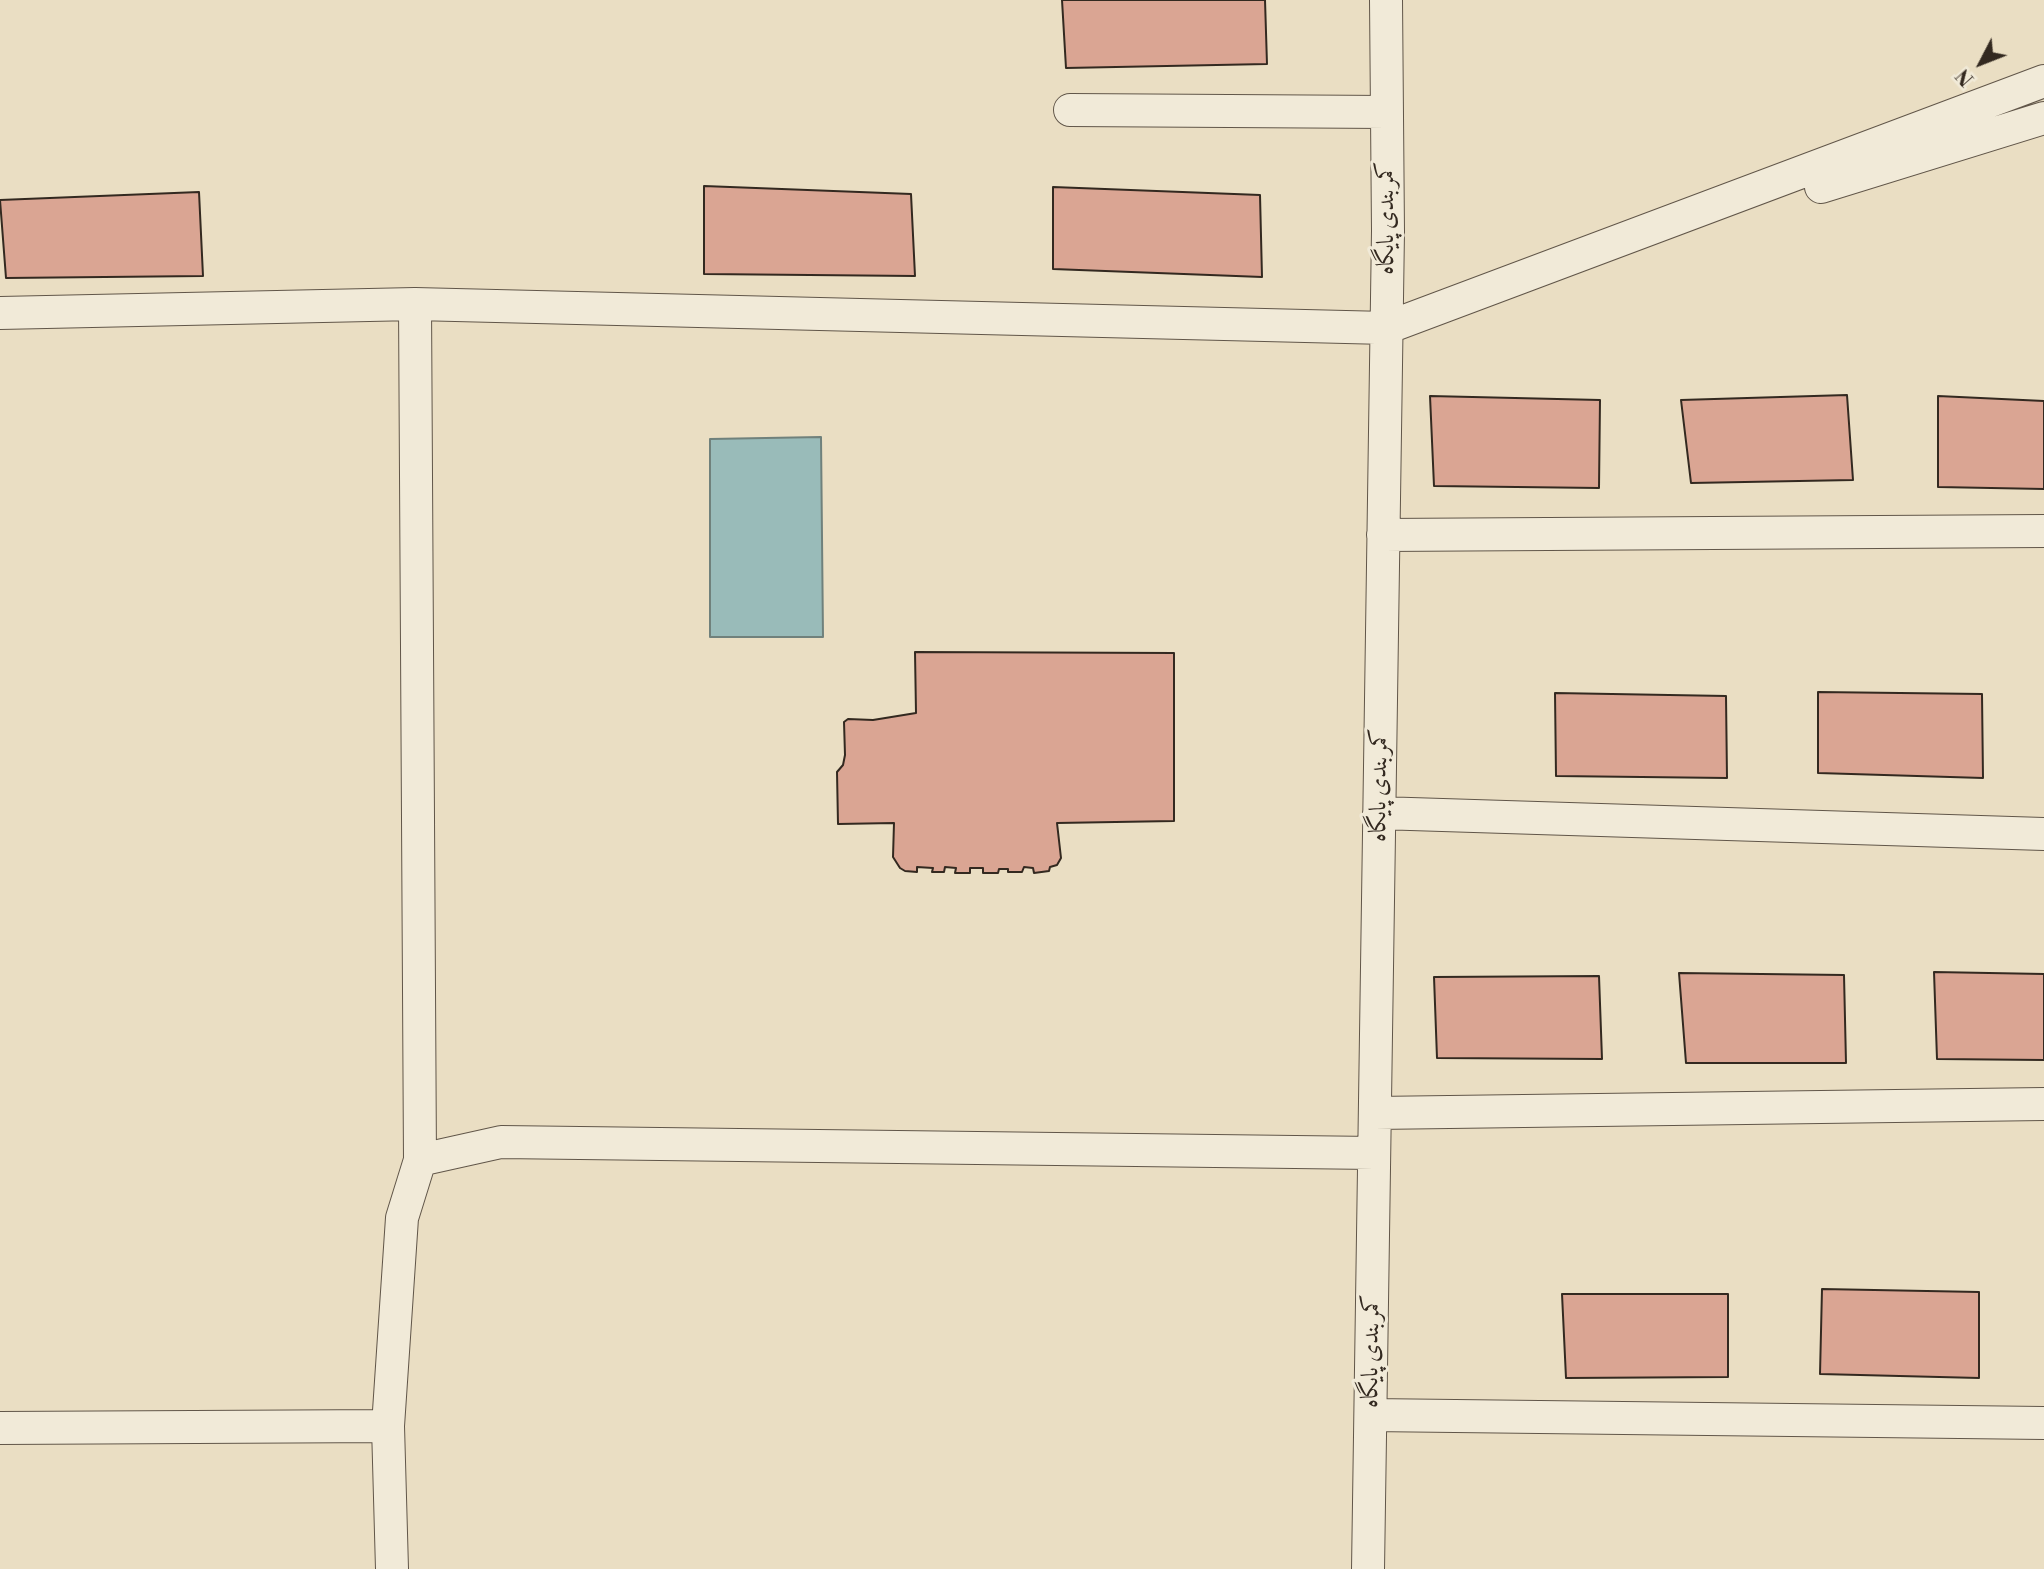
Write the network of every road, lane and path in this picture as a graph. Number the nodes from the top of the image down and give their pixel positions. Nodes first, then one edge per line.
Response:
1 (1386, 0) edge
2 (2044, 81) edge
3 (1070, 110) dead end
4 (1387, 112) junction
5 (2044, 118) edge
6 (415, 304) junction
7 (0, 313) edge
8 (1386, 338) junction
9 (2044, 531) edge
10 (1383, 535) junction
11 (1379, 813) junction
12 (2044, 834) edge
13 (2044, 1104) edge
14 (1375, 1113) junction
15 (1374, 1153) junction
16 (420, 1160) junction
17 (1371, 1415) junction
18 (2044, 1423) edge
19 (388, 1426) junction
20 (0, 1428) edge
21 (392, 1569) edge
22 (1368, 1569) edge

1 - 4 street, کمربندی پایگاه
2 - 8 street
3 - 4 street
4 - 8 street, کمربندی پایگاه
5 - 8 street
6 - 7 street
6 - 8 street
6 - 16 street
8 - 10 street, کمربندی پایگاه
9 - 10 street
10 - 11 street, کمربندی پایگاه
11 - 12 street
11 - 14 street, کمربندی پایگاه
13 - 14 street
14 - 15 street, کمربندی پایگاه
15 - 16 street
15 - 17 street, کمربندی پایگاه
16 - 19 street
17 - 18 street
17 - 22 street, کمربندی پایگاه
19 - 20 street
19 - 21 street

